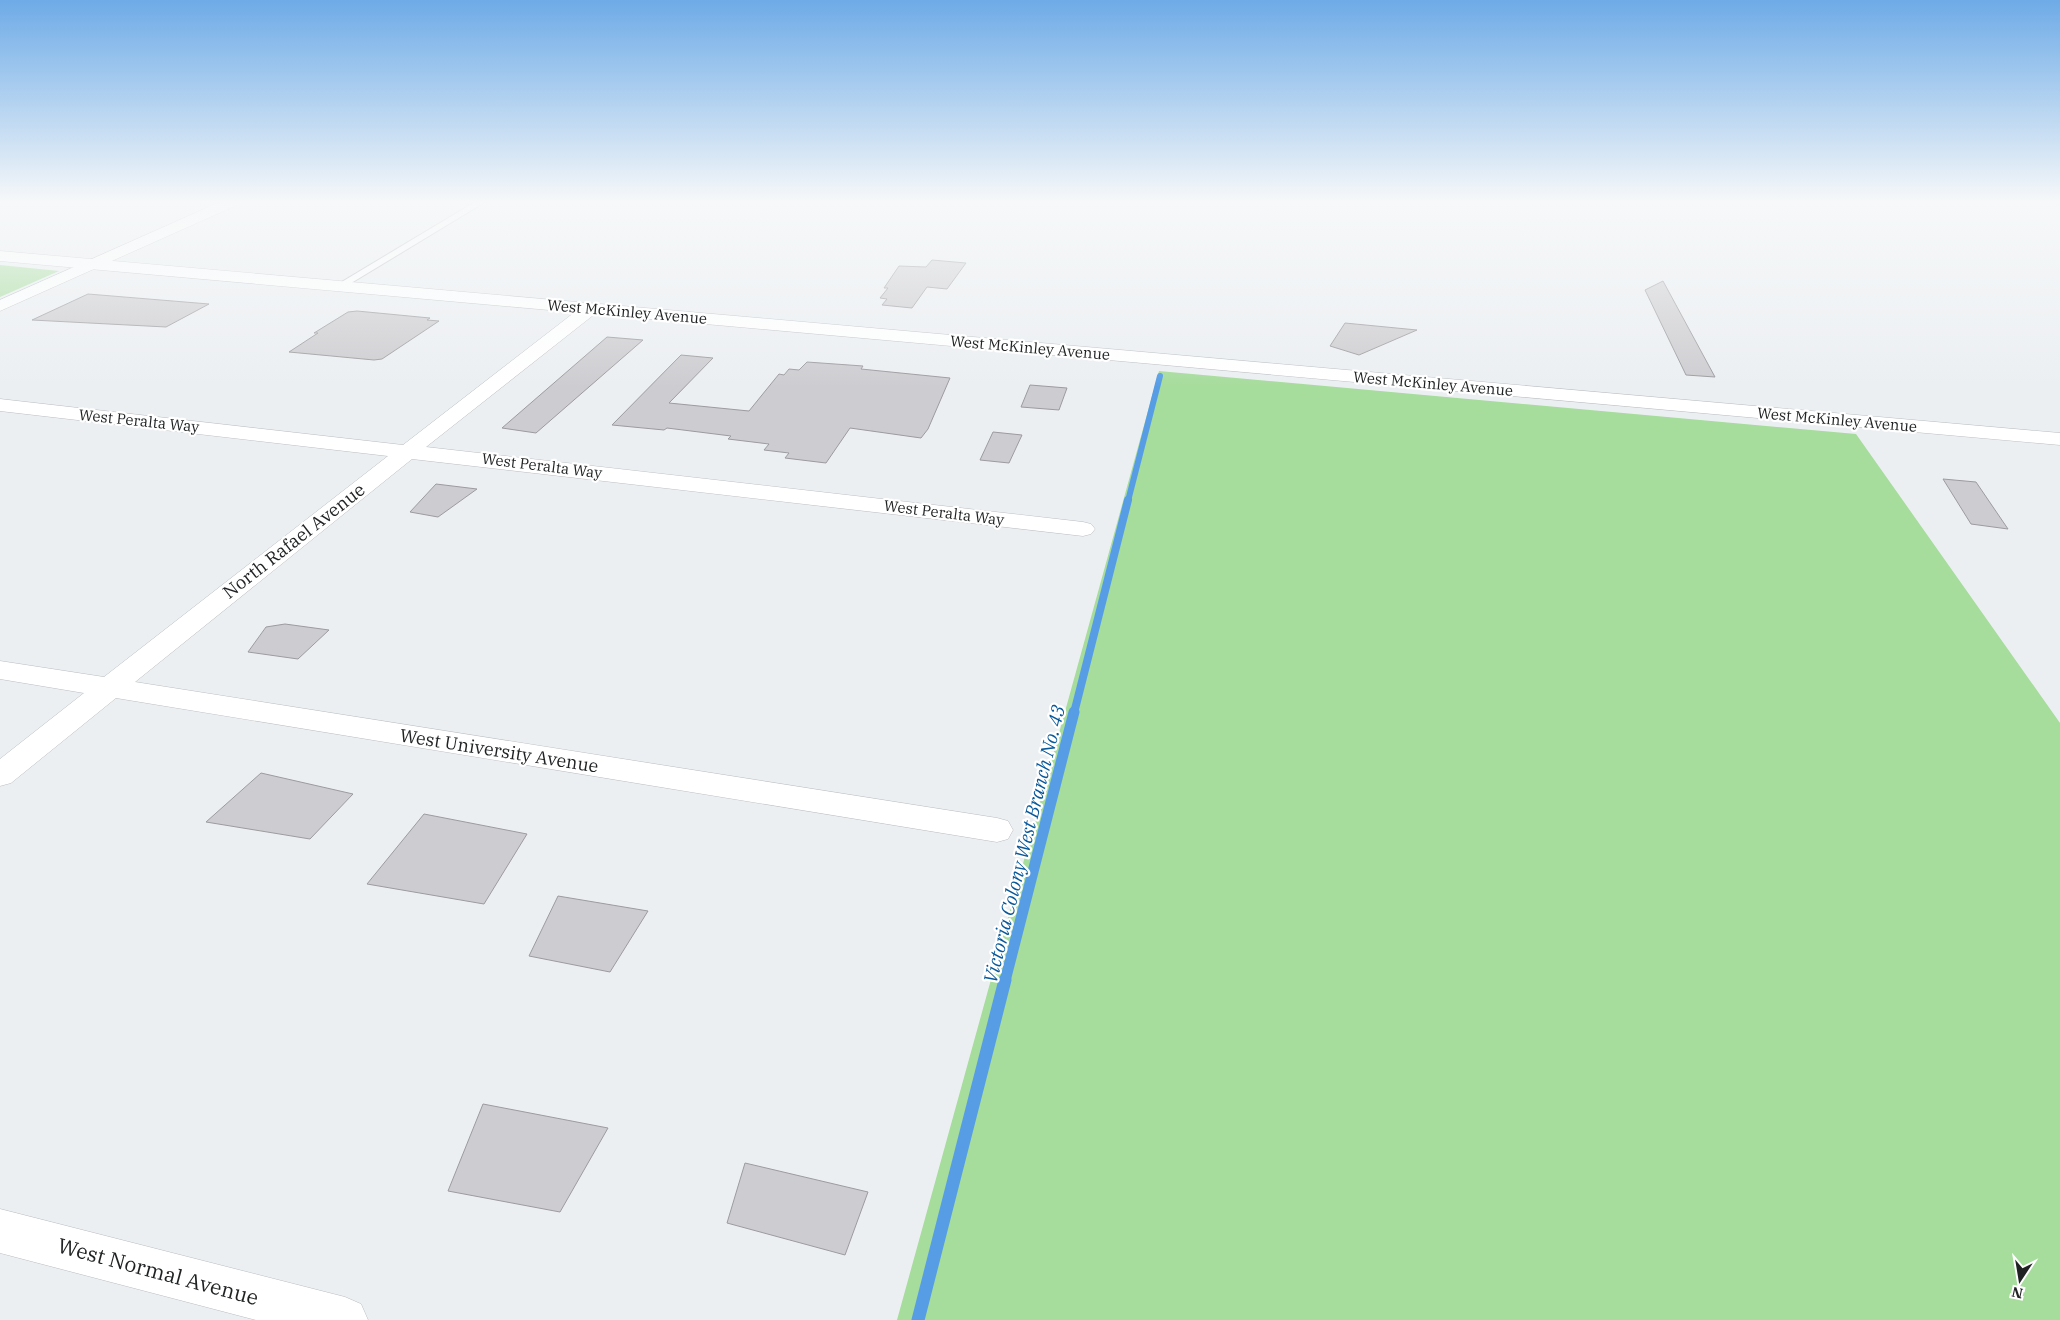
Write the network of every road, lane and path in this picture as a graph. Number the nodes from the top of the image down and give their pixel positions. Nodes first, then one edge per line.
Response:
1 (89, 264) edge
2 (94, 264) junction
3 (378, 264) edge
4 (340, 286) junction
5 (0, 306) edge
6 (590, 309) junction
7 (0, 405) edge
8 (2060, 439) edge
9 (408, 451) junction
10 (1083, 529) dead end
11 (0, 670) edge
12 (109, 689) junction
13 (0, 775) edge
14 (997, 830) dead end
15 (0, 1230) edge
16 (345, 1320) edge

1 - 2 street, West McKinley Avenue
2 - 4 street, West McKinley Avenue
2 - 5 street
3 - 4 lane
4 - 6 street, West McKinley Avenue
6 - 8 street, West McKinley Avenue
6 - 9 street, North Rafael Avenue
7 - 9 street, West Peralta Way
9 - 10 street, West Peralta Way
9 - 12 street, North Rafael Avenue
11 - 12 street, West University Avenue
12 - 13 street, North Rafael Avenue
12 - 14 street, West University Avenue
15 - 16 street, West Normal Avenue

